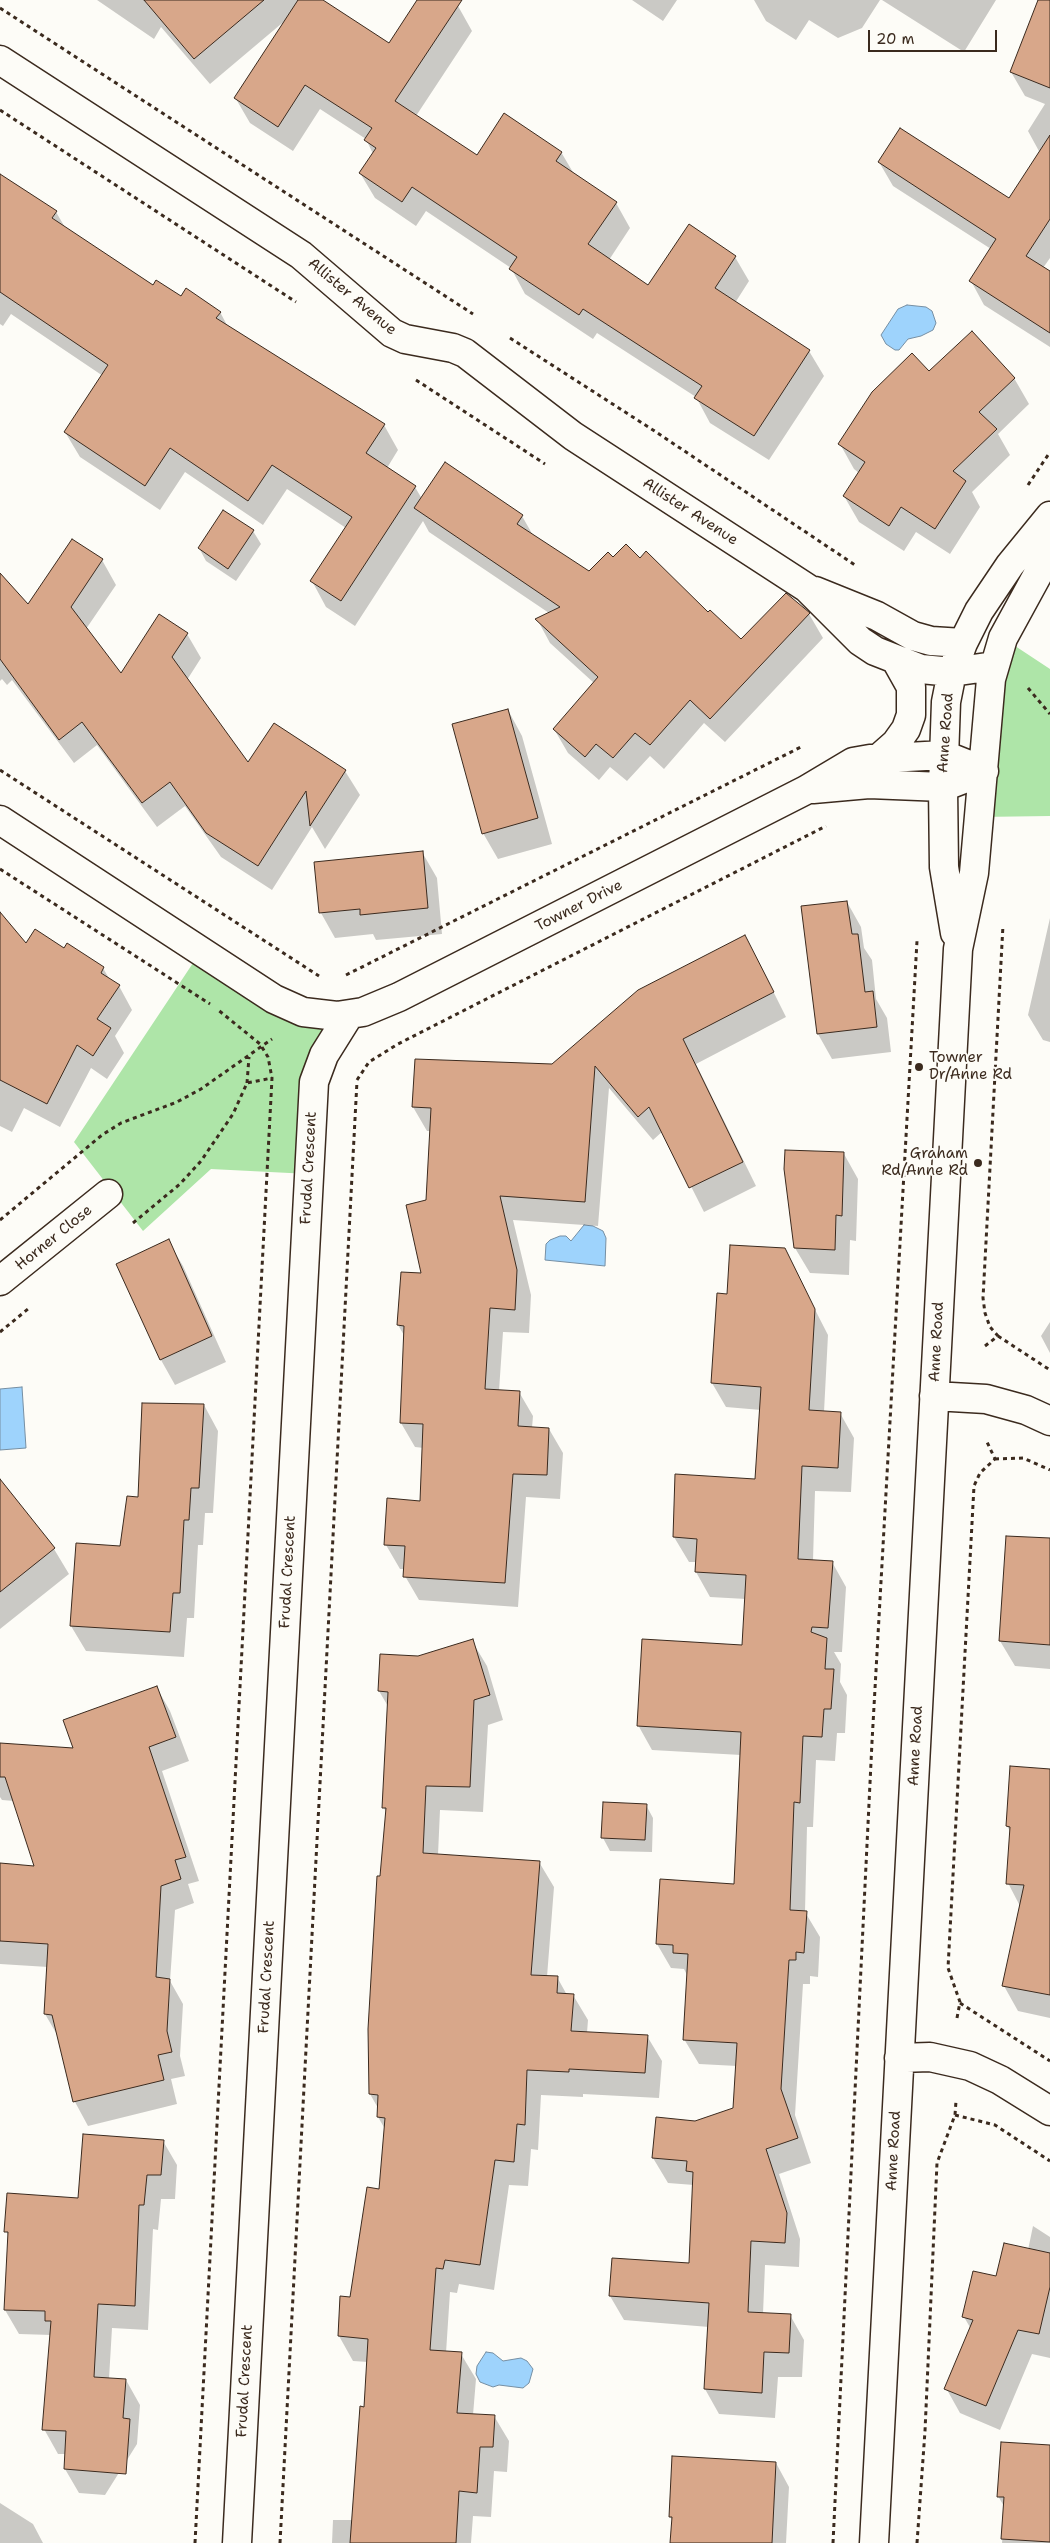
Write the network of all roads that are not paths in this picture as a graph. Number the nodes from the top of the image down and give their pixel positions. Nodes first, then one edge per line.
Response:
1 (0, 60) edge
2 (1050, 516) edge
3 (1050, 552) edge
4 (807, 588) junction
5 (963, 643) junction
6 (898, 662) junction
7 (994, 666) junction
8 (952, 672) junction
9 (944, 755) junction
10 (879, 758) junction
11 (984, 771) junction
12 (943, 787) junction
13 (806, 790) junction
14 (0, 820) edge
15 (958, 949) junction
16 (349, 1015) junction
17 (108, 1194) dead end
18 (0, 1281) edge
19 (934, 1396) junction
20 (1050, 1421) edge
21 (899, 2058) junction
22 (1050, 2111) edge
23 (237, 2543) edge
24 (874, 2543) edge

1 - 4 street, Allister Avenue
2 - 5 street, Anne Road
3 - 7 street, Anne Road
4 - 5 street, Allister Avenue
4 - 6 street, Allister Avenue
5 - 7 street
5 - 8 street, Anne Road
6 - 8 street, Allister Avenue
6 - 10 street
7 - 8 street, Allister Avenue
7 - 11 street, Anne Road
8 - 9 street, Anne Road
9 - 10 street, Towner Drive
9 - 11 street
9 - 12 street, Anne Road
10 - 13 street, Towner Drive
11 - 12 street
11 - 15 street, Anne Road
12 - 13 street, Towner Drive
12 - 15 street, Anne Road
13 - 16 street, Towner Drive
14 - 16 street
15 - 19 street, Anne Road
16 - 23 street, Frudal Crescent
17 - 18 street, Horner Close
19 - 20 street
19 - 21 street, Anne Road
21 - 22 street
21 - 24 street, Anne Road

